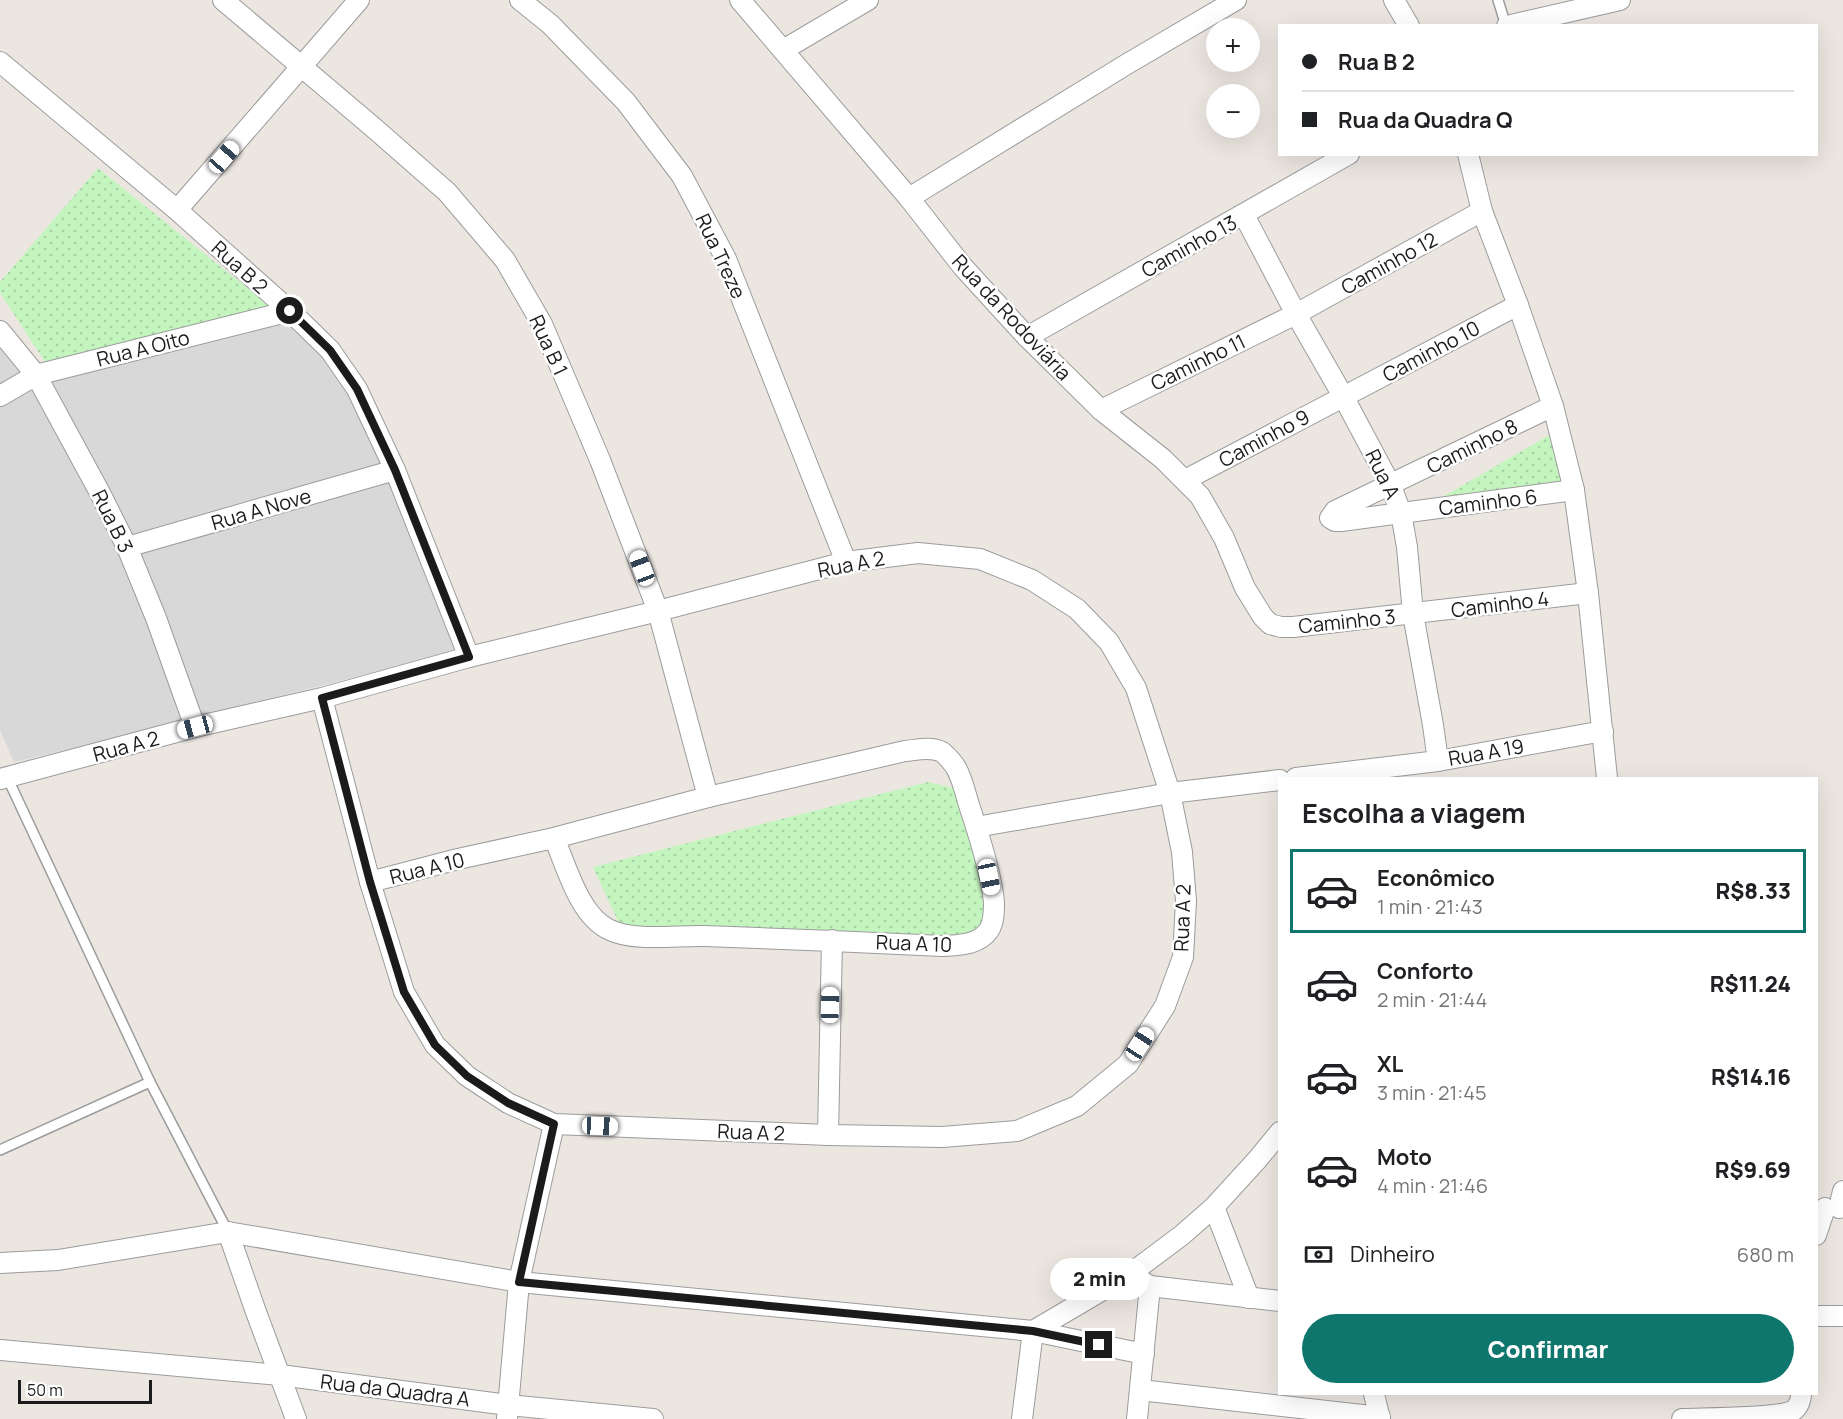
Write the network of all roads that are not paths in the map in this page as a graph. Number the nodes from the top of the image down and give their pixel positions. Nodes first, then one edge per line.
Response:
1 (223, 0) edge
2 (359, 0) edge
3 (520, 0) edge
4 (740, 0) edge
5 (868, 0) edge
6 (1236, 0) edge
7 (1394, 0) edge
8 (1498, 0) edge
9 (1620, 0) edge
10 (1408, 24) edge
11 (1506, 24) edge
12 (1516, 24) edge
13 (783, 50) junction
14 (0, 62) edge
15 (301, 68) junction
16 (1346, 156) edge
17 (1468, 156) edge
18 (909, 198) junction
19 (177, 210) junction
20 (1482, 211) junction
21 (1245, 214) junction
22 (1518, 305) junction
23 (290, 311) junction
24 (1296, 314) junction
25 (0, 331) edge
26 (1027, 337) junction
27 (36, 375) junction
28 (0, 396) edge
29 (1343, 396) junction
30 (1553, 406) junction
31 (1101, 410) junction
32 (395, 470) junction
33 (1185, 480) junction
34 (1391, 486) junction
35 (1574, 490) junction
36 (1401, 513) junction
37 (1330, 518) joint
38 (127, 547) junction
39 (846, 562) junction
40 (1588, 593) junction
41 (658, 611) junction
42 (1413, 614) junction
43 (1281, 627) joint
44 (469, 657) junction
45 (322, 698) junction
46 (195, 727) junction
47 (1603, 731) junction
48 (1438, 761) junction
49 (2, 772) edge
50 (1322, 777) edge
51 (1607, 777) edge
52 (1278, 780) edge
53 (1170, 793) junction
54 (708, 797) junction
55 (976, 827) junction
56 (554, 838) junction
57 (370, 882) junction
58 (832, 940) junction
59 (150, 1082) junction
60 (554, 1124) junction
61 (1278, 1134) edge
62 (828, 1136) junction
63 (0, 1150) edge
64 (1833, 1205) edge
65 (1214, 1207) junction
66 (1818, 1231) edge
67 (228, 1232) junction
68 (0, 1263) edge
69 (1130, 1274) junction
70 (519, 1282) junction
71 (1150, 1286) junction
72 (1249, 1298) junction
73 (1278, 1301) edge
74 (1818, 1316) edge
75 (1843, 1316) edge
76 (1033, 1331) junction
77 (0, 1350) edge
78 (1144, 1354) junction
79 (280, 1375) junction
80 (1140, 1390) junction
81 (1374, 1395) edge
82 (1801, 1395) edge
83 (508, 1412) edge
84 (1380, 1418) edge
85 (296, 1419) edge
86 (652, 1419) edge
87 (1022, 1419) edge
88 (1137, 1419) edge
89 (1683, 1419) edge

1 - 15 street, Rua B 1
2 - 15 street
3 - 39 street, Rua Treze
4 - 13 street, Rua da Rodoviária
5 - 13 street
6 - 18 street
7 - 10 street
8 - 11 lane
9 - 12 street
13 - 18 street, Rua da Rodoviária
14 - 19 street, Rua B 2
15 - 19 street
15 - 41 street, Rua B 1
16 - 21 street, Caminho 13
17 - 20 street
18 - 26 street, Rua da Rodoviária
19 - 23 street, Rua B 2
20 - 22 street
20 - 24 street, Caminho 12
21 - 24 street, Rua A
21 - 26 street, Caminho 13
22 - 29 street, Caminho 10
22 - 30 street
23 - 27 street, Rua A Oito
23 - 32 street, Rua B 2
24 - 29 street, Rua A
24 - 31 street, Caminho 11
25 - 27 street, Rua B 3
26 - 31 street, Rua da Rodoviária
27 - 28 street, Rua A Oito
27 - 38 street, Rua B 3
29 - 33 street, Caminho 9
29 - 34 street, Rua A
30 - 34 street, Caminho 8
30 - 35 street
31 - 33 street, Rua da Rodoviária
32 - 38 street, Rua A Nove
32 - 44 street, Rua B 2
33 - 43 street, Rua da Rodoviária
34 - 36 street, Rua A
34 - 37 street, Caminho 8
35 - 36 street, Caminho 6
35 - 40 street
36 - 37 street, Caminho 6
36 - 42 street, Rua A
38 - 46 street, Rua B 3
39 - 41 street, Rua A 2
39 - 53 street, Rua A 2
40 - 42 street, Caminho 4
40 - 47 street
41 - 44 street, Rua A 2
41 - 54 street, Rua B 1
42 - 43 street, Caminho 3
42 - 48 street, Rua A
44 - 45 street, Rua A 2
45 - 46 street, Rua A 2
45 - 57 street, Rua A 2
46 - 49 street, Rua A 2
47 - 48 street, Rua A 19
47 - 51 street
48 - 50 street, Rua A 19
49 - 59 lane
52 - 53 street
53 - 55 street
53 - 62 street, Rua A 2
54 - 55 street, Rua A 10
54 - 56 street, Rua A 10
55 - 58 street, Rua A 10
56 - 57 street, Rua A 10
56 - 58 street, Rua A 10
57 - 60 street, Rua A 2
58 - 62 street
59 - 63 lane
59 - 67 lane
60 - 62 street, Rua A 2
60 - 70 street
61 - 65 street
64 - 66 street
65 - 69 street
65 - 72 street
67 - 68 street
67 - 70 street
67 - 79 street
69 - 71 street
69 - 76 street
70 - 76 street
70 - 83 street
71 - 72 street
71 - 78 street
72 - 73 street
74 - 75 street
76 - 78 street
76 - 87 street
77 - 79 street, Rua da Quadra A
78 - 80 street
79 - 83 street, Rua da Quadra A
79 - 85 street
80 - 84 street
80 - 88 street
81 - 84 street
82 - 89 street
83 - 86 street, Rua da Quadra A

